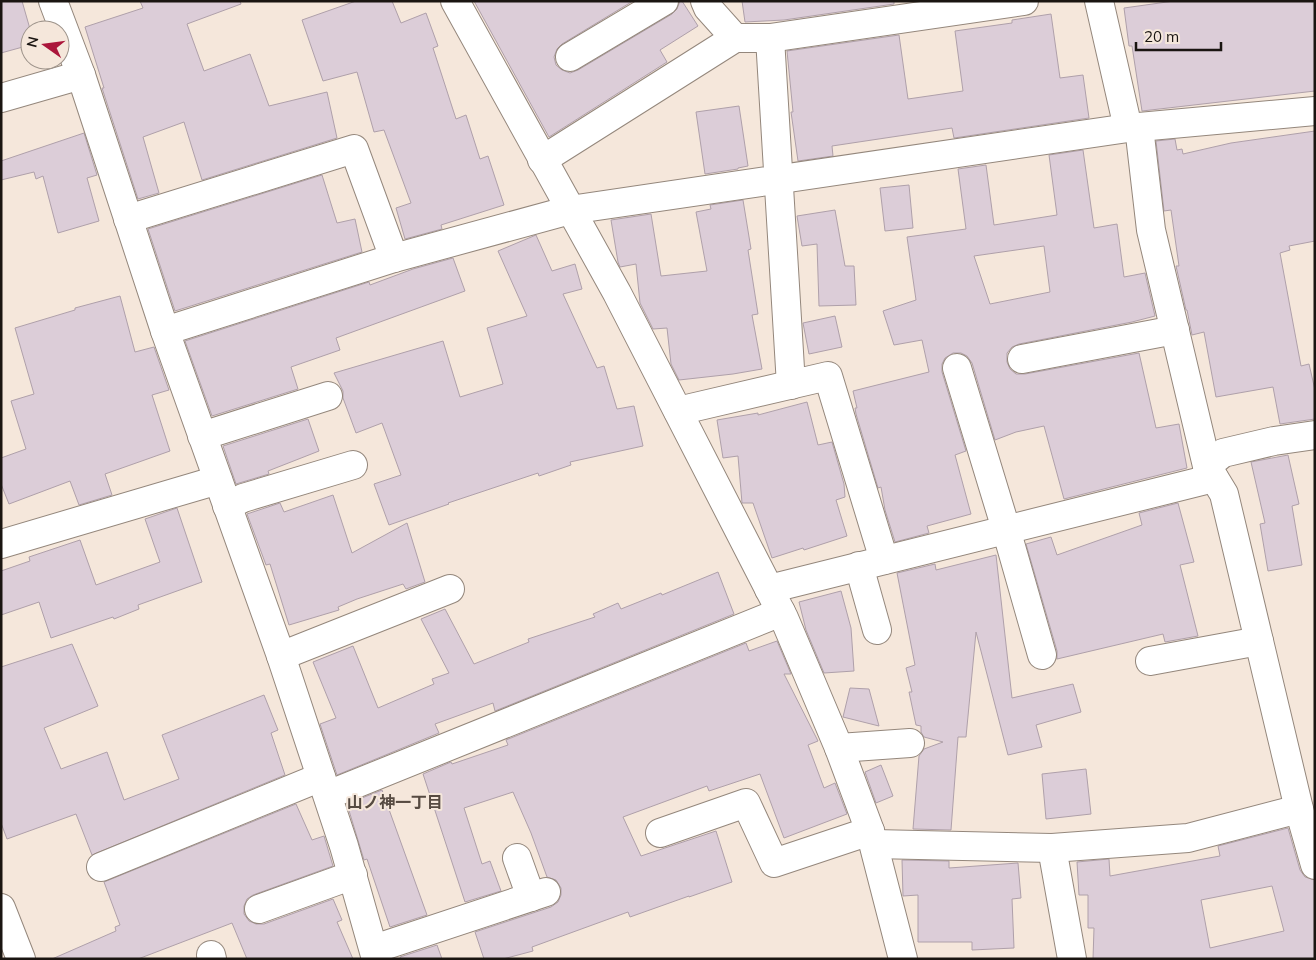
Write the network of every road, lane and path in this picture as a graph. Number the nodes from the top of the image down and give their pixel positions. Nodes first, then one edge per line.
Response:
1 (53, 1) edge
2 (455, 1) edge
3 (664, 1) edge
4 (705, 1) edge
5 (1024, 1) edge
6 (1099, 1) edge
7 (735, 38) junction
8 (770, 38) junction
9 (570, 57) dead end
10 (81, 75) junction
11 (1, 98) edge
12 (1315, 111) edge
13 (1134, 127) junction
14 (542, 160) junction
15 (778, 179) junction
16 (570, 210) junction
17 (128, 219) junction
18 (394, 258) junction
19 (1174, 330) junction
20 (165, 331) junction
21 (1022, 359) dead end
22 (956, 368) dead end
23 (791, 385) junction
24 (328, 396) dead end
25 (678, 411) junction
26 (1315, 435) edge
27 (202, 436) junction
28 (353, 465) dead end
29 (1211, 472) junction
30 (218, 480) junction
31 (227, 506) junction
32 (1006, 529) junction
33 (1, 544) edge
34 (872, 563) junction
35 (450, 589) dead end
36 (775, 601) junction
37 (876, 630) dead end
38 (1259, 642) junction
39 (1042, 655) dead end
40 (281, 656) junction
41 (1150, 661) dead end
42 (910, 743) dead end
43 (839, 748) junction
44 (324, 786) junction
45 (1302, 791) edge
46 (660, 833) dead end
47 (872, 837) junction
48 (1052, 848) junction
49 (518, 858) dead end
50 (1315, 865) edge
51 (101, 867) dead end
52 (353, 875) junction
53 (1, 908) edge
54 (259, 909) dead end
55 (11, 945) edge
56 (375, 954) edge
57 (904, 959) edge
58 (1072, 959) edge

1 - 10 street
2 - 14 street
3 - 9 street
4 - 7 street
5 - 8 street
6 - 13 street
7 - 8 street
7 - 14 street
8 - 15 street
10 - 11 street
10 - 17 street
12 - 13 street
13 - 15 street
13 - 19 street
14 - 16 street
15 - 16 street
15 - 23 street
16 - 18 street
16 - 25 street
17 - 18 street
17 - 20 street
18 - 20 street
19 - 21 street
19 - 29 street
20 - 27 street
22 - 32 street
23 - 25 street
23 - 34 street
24 - 27 street
25 - 36 street
26 - 29 street
27 - 30 street
28 - 31 street
29 - 32 street
29 - 38 street
30 - 31 street
30 - 33 street
31 - 40 street
32 - 34 street
32 - 39 street
34 - 36 street
34 - 37 street
35 - 40 street
36 - 43 street
36 - 44 street
38 - 41 street
38 - 45 street
40 - 44 street
42 - 43 street
43 - 47 street
44 - 51 street
44 - 52 street
45 - 48 street
45 - 50 street
46 - 47 street
47 - 48 street
47 - 57 street
48 - 58 street
49 - 56 street
52 - 54 street
52 - 56 street
53 - 55 street

